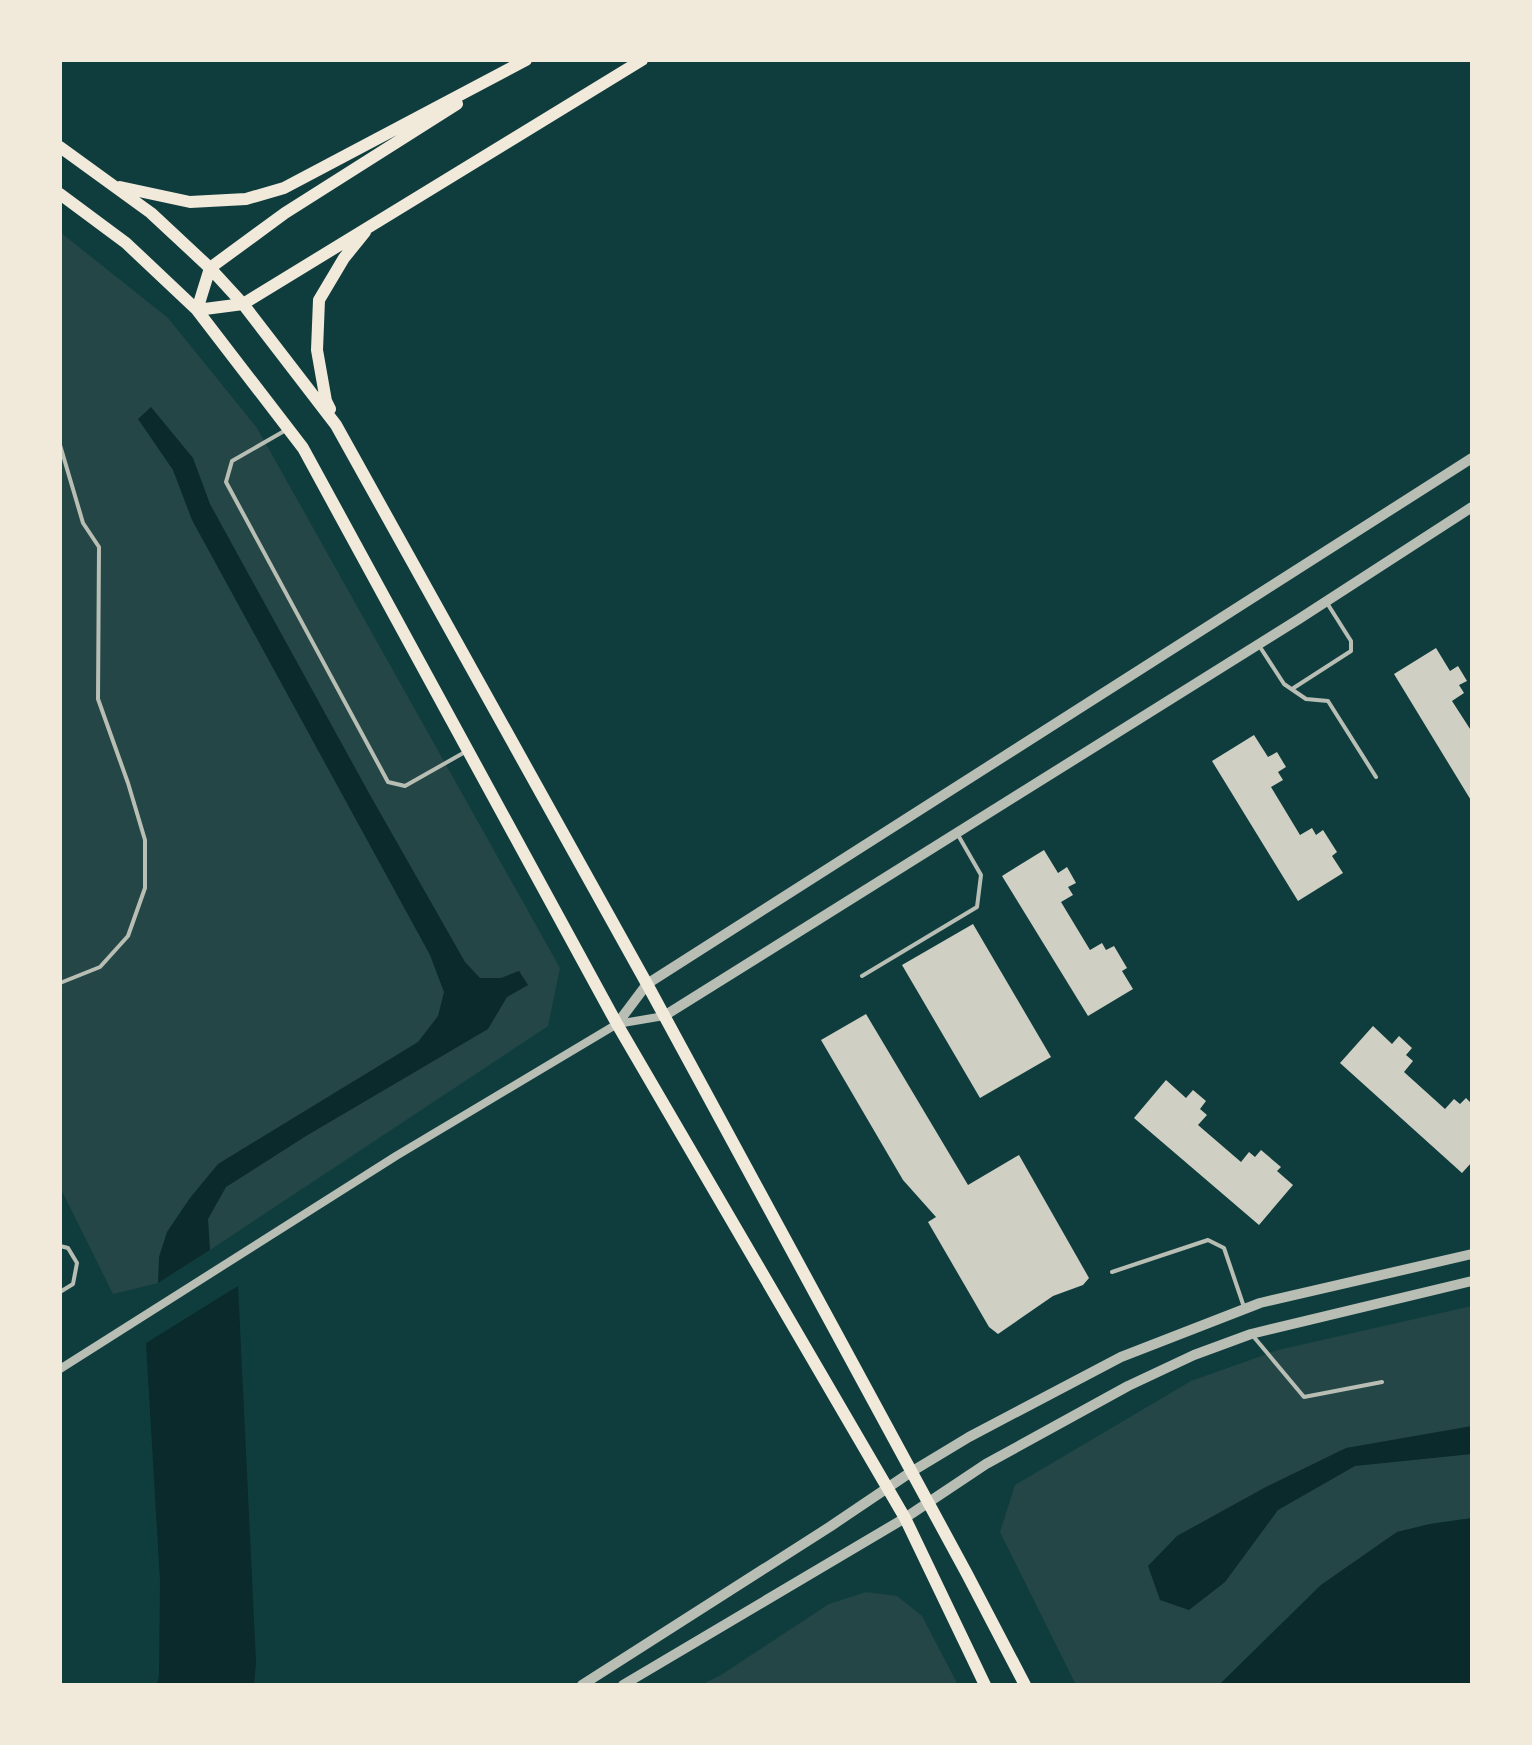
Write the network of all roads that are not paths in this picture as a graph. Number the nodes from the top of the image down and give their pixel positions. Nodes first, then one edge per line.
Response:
1 (526, 60) edge
2 (642, 60) edge
3 (60, 147) edge
4 (114, 186) junction
5 (60, 194) edge
6 (371, 224) junction
7 (210, 268) junction
8 (243, 304) junction
9 (197, 310) junction
10 (288, 428) junction
11 (60, 445) edge
12 (1472, 458) edge
13 (1472, 507) edge
14 (382, 508) junction
15 (1326, 601) junction
16 (1258, 645) junction
17 (1292, 689) junction
18 (468, 750) junction
19 (1376, 777) dead end
20 (956, 833) junction
21 (862, 976) dead end
22 (60, 983) edge
23 (647, 984) junction
24 (664, 1016) junction
25 (617, 1024) junction
26 (60, 1246) edge
27 (1472, 1254) edge
28 (1112, 1272) dead end
29 (1472, 1281) edge
30 (60, 1292) edge
31 (1245, 1309) junction
32 (1251, 1334) junction
33 (60, 1368) edge
34 (1382, 1382) dead end
35 (911, 1472) junction
36 (886, 1488) junction
37 (927, 1502) junction
38 (905, 1518) junction
39 (582, 1685) edge
40 (623, 1685) edge
41 (985, 1685) edge
42 (1025, 1685) edge

1 - 4 main road
1 - 7 main road
2 - 6 main road
3 - 4 main road
4 - 7 main road
5 - 9 main road
6 - 8 main road
6 - 14 main road
7 - 8 main road
7 - 9 main road
8 - 9 main road
8 - 14 main road
9 - 10 main road
10 - 18 main road
10 - 18 lane
11 - 22 lane
12 - 23 street
13 - 15 street
14 - 23 main road
15 - 16 street
15 - 17 lane
16 - 17 lane
16 - 20 street
17 - 19 lane
18 - 25 main road
20 - 21 lane
20 - 24 street
23 - 24 main road
23 - 25 street
24 - 25 street
24 - 35 main road
25 - 33 street
25 - 36 main road
26 - 30 lane
27 - 31 street
28 - 31 lane
29 - 32 street
31 - 35 street
32 - 34 lane
32 - 37 street
35 - 36 street
35 - 37 main road
36 - 38 main road
36 - 39 street
37 - 38 street
37 - 42 main road
38 - 40 street
38 - 41 main road

